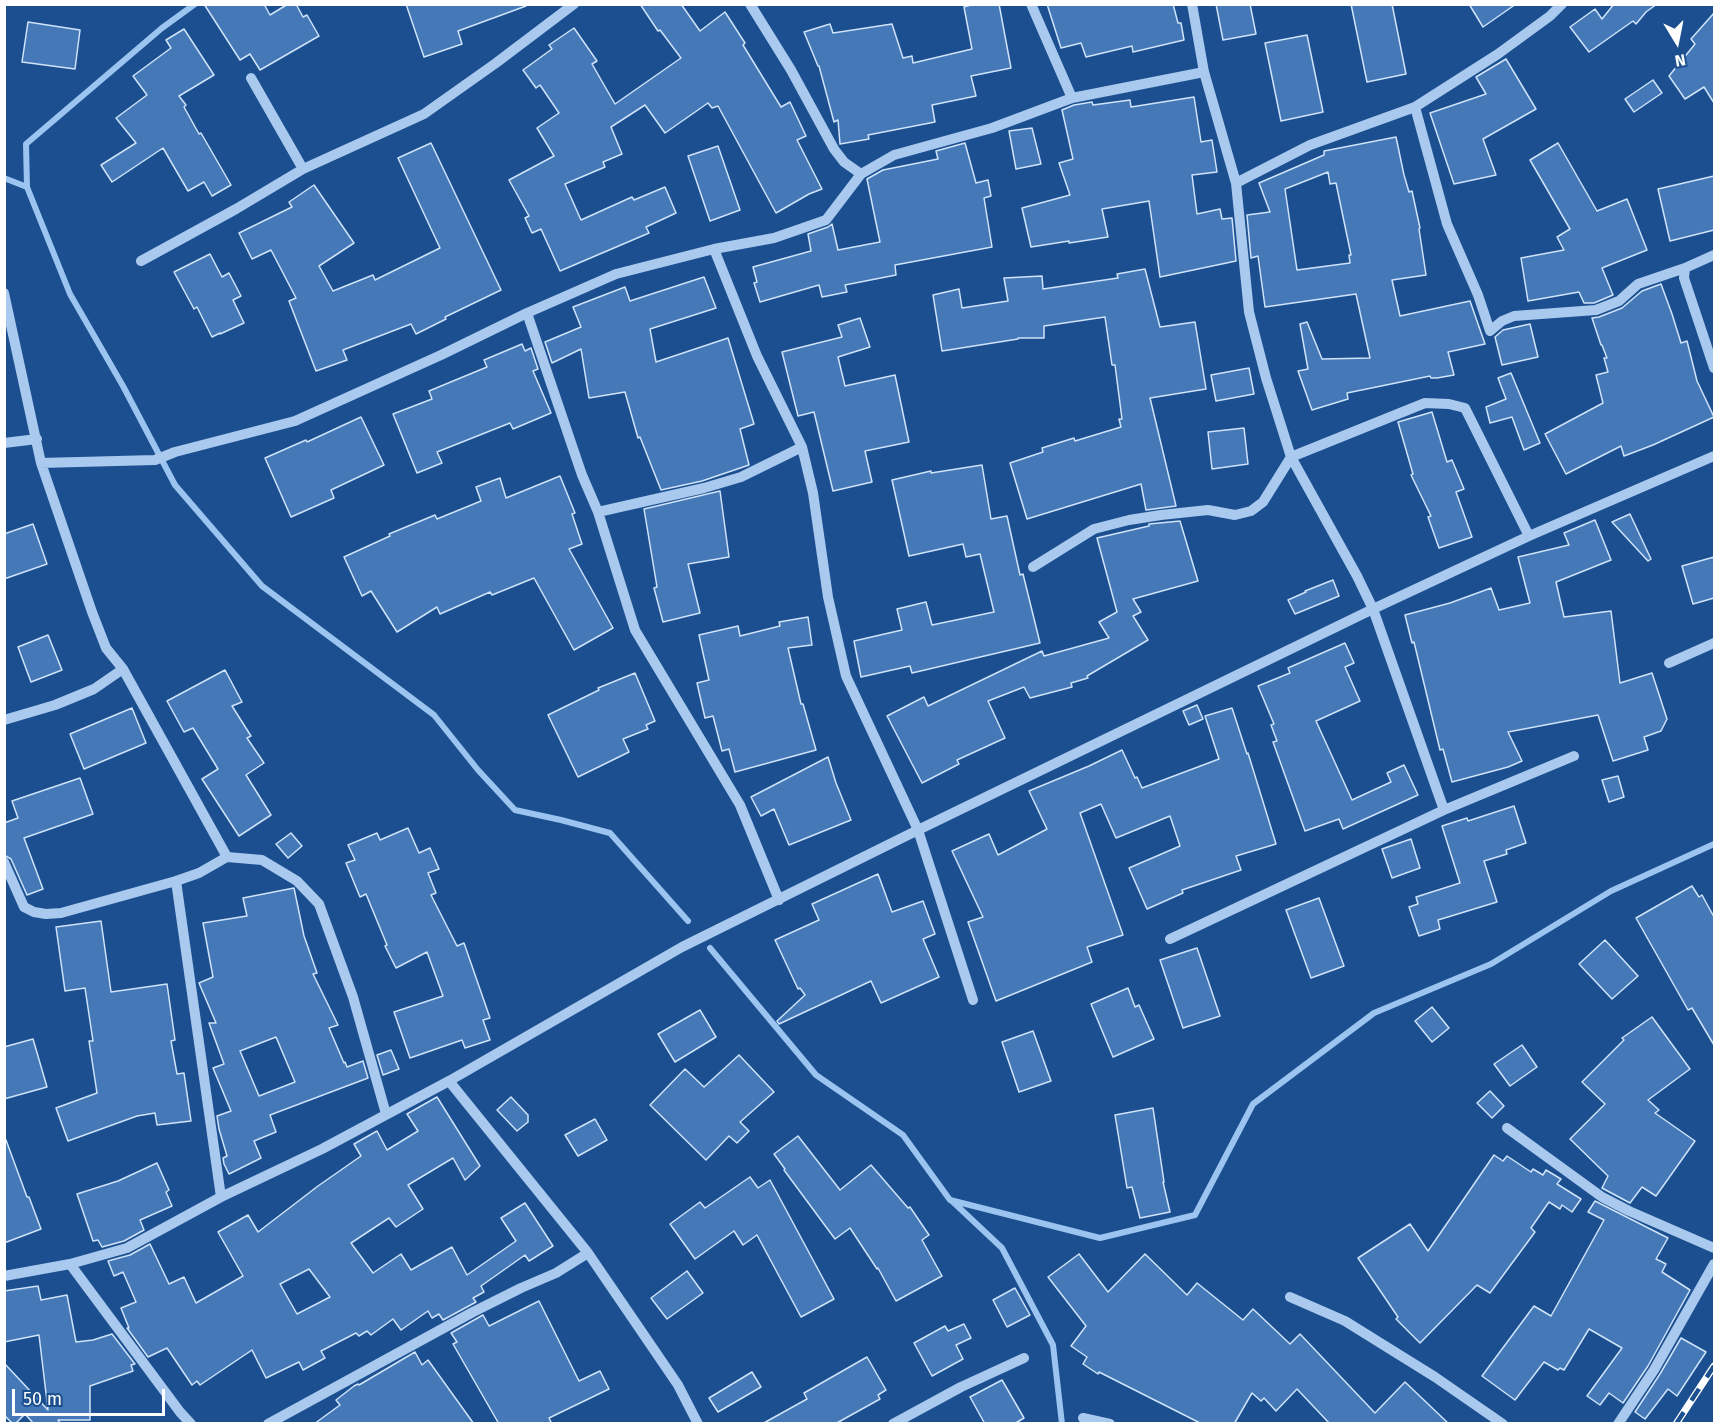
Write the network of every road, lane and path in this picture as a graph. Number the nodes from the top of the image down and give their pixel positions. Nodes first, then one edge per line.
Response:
1 (574, 4) edge
2 (750, 4) edge
3 (1031, 4) edge
4 (1192, 4) edge
5 (1562, 4) edge
6 (1204, 72) junction
7 (251, 78) dead end
8 (1072, 98) junction
9 (1415, 107) junction
10 (303, 169) junction
11 (861, 174) junction
12 (1236, 183) junction
13 (714, 249) junction
14 (1714, 255) edge
15 (141, 261) dead end
16 (1685, 268) junction
17 (4, 292) edge
18 (527, 313) junction
19 (1714, 368) edge
20 (37, 439) junction
21 (4, 443) edge
22 (802, 447) junction
23 (1714, 456) edge
24 (1291, 457) junction
25 (40, 463) junction
26 (598, 512) junction
27 (1529, 536) junction
28 (1033, 567) dead end
29 (1373, 609) junction
30 (1714, 643) edge
31 (1669, 663) dead end
32 (123, 669) junction
33 (4, 720) edge
34 (1574, 756) dead end
35 (1444, 810) junction
36 (918, 830) junction
37 (227, 856) junction
38 (4, 862) edge
39 (176, 881) junction
40 (779, 900) junction
41 (1170, 939) dead end
42 (973, 1000) dead end
43 (449, 1081) junction
44 (386, 1114) junction
45 (1507, 1128) dead end
46 (221, 1197) junction
47 (1714, 1248) edge
48 (588, 1253) junction
49 (1714, 1263) edge
50 (70, 1264) junction
51 (4, 1276) edge
52 (1290, 1297) dead end
53 (1024, 1358) dead end
54 (180, 1412) junction
55 (1083, 1418) dead end
56 (184, 1424) edge
57 (191, 1424) edge
58 (268, 1424) edge
59 (698, 1424) edge
60 (893, 1424) edge
61 (1110, 1424) edge
62 (1503, 1424) edge
63 (1618, 1424) edge

1 - 10 street
2 - 11 street
3 - 8 street
4 - 6 street
5 - 9 street
6 - 8 street
6 - 12 street
7 - 10 street
8 - 11 street
9 - 12 street
9 - 16 street
10 - 15 street
11 - 13 street
12 - 24 street
13 - 18 street
13 - 22 street
14 - 16 street
16 - 19 street
17 - 20 street
18 - 25 street
18 - 26 street
20 - 21 street
20 - 25 street
22 - 26 street
22 - 36 street
23 - 27 street
24 - 27 street
24 - 28 street
24 - 29 street
25 - 32 street
26 - 40 street
27 - 29 street
29 - 35 street
29 - 36 street
30 - 31 street
32 - 33 street
32 - 37 street
34 - 35 street
35 - 41 street
36 - 40 street
36 - 42 street
37 - 39 street
37 - 44 street
38 - 39 street
39 - 46 street
40 - 43 street
43 - 44 street
43 - 48 street
44 - 46 street
45 - 47 street
46 - 50 street
48 - 58 street
48 - 59 street
49 - 63 street
50 - 51 street
50 - 54 street
52 - 62 street
53 - 60 street
54 - 56 street
54 - 57 street
55 - 61 street

